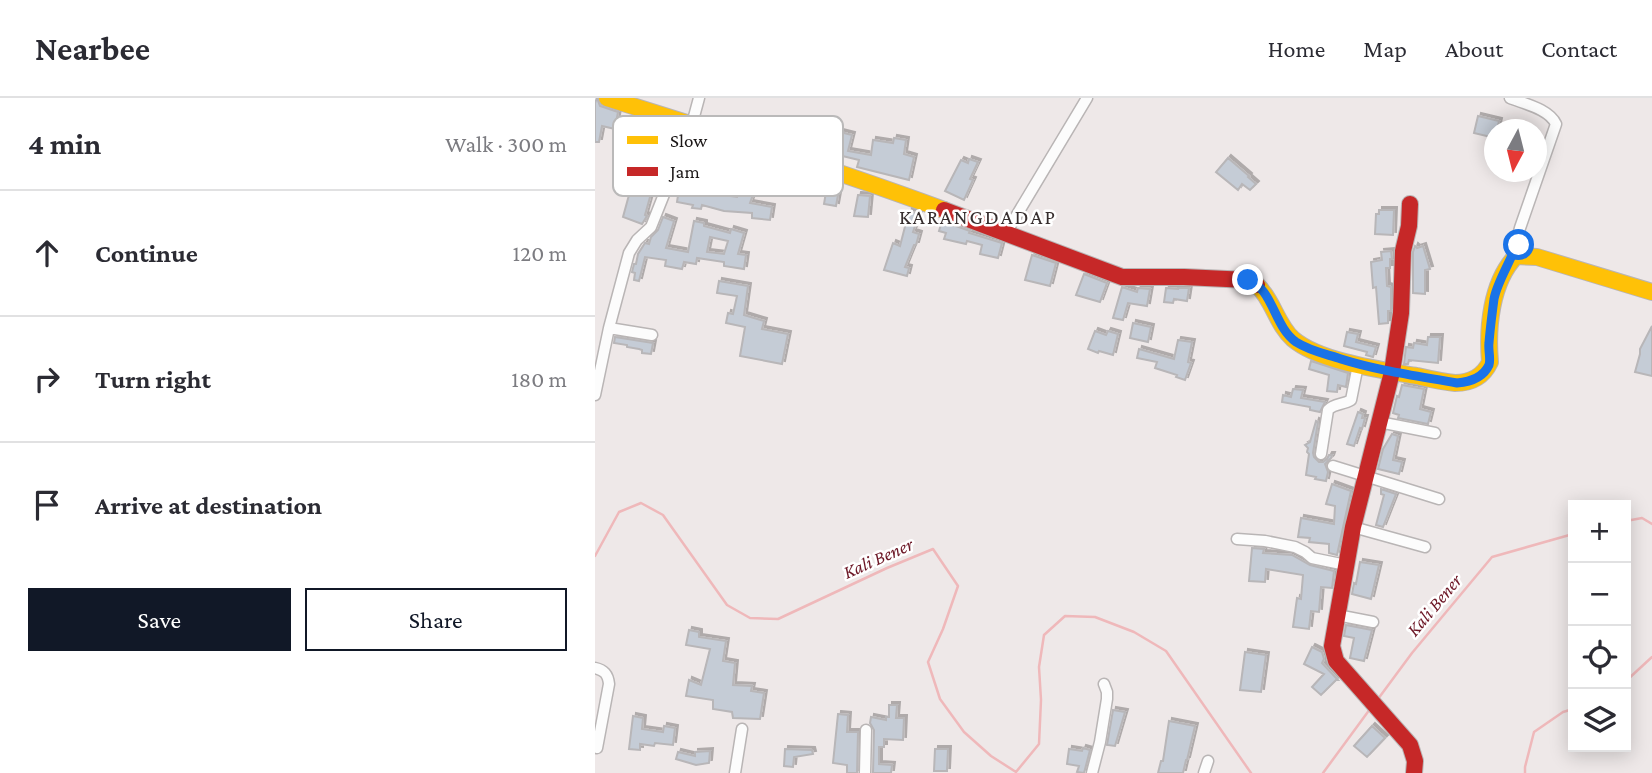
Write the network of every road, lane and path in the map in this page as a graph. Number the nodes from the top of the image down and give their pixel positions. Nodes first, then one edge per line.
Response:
1 (607, 98) edge
2 (699, 98) edge
3 (1087, 98) edge
4 (1510, 98) edge
5 (666, 116) edge
6 (694, 116) edge
7 (843, 173) edge
8 (663, 196) edge
9 (1409, 204) dead end
10 (1006, 233) junction
11 (1514, 251) junction
12 (1652, 292) edge
13 (609, 328) junction
14 (652, 335) dead end
15 (1358, 365) junction
16 (1392, 372) junction
17 (595, 395) edge
18 (1379, 422) junction
19 (1436, 433) dead end
20 (1321, 454) dead end
21 (1333, 466) dead end
22 (1365, 476) junction
23 (1439, 499) dead end
24 (1353, 527) junction
25 (1237, 539) dead end
26 (1425, 547) dead end
27 (1346, 565) junction
28 (1337, 615) junction
29 (1373, 622) dead end
30 (595, 668) edge
31 (1104, 684) dead end
32 (741, 729) dead end
33 (866, 730) dead end
34 (596, 751) edge
35 (1208, 761) dead end
36 (735, 773) edge
37 (865, 773) edge
38 (1092, 773) edge
39 (1204, 773) edge
40 (1414, 773) edge

1 - 5 street
2 - 6 street
3 - 10 street
4 - 11 street
7 - 10 street
8 - 13 street
9 - 16 street
10 - 15 street
11 - 12 street
11 - 16 street
13 - 14 street
13 - 17 street
15 - 16 street
15 - 20 street
16 - 18 street
18 - 19 street
18 - 22 street
21 - 22 street
22 - 23 street
22 - 24 street
24 - 26 street
24 - 27 street
25 - 27 street
27 - 28 street
28 - 29 street
28 - 40 street
30 - 34 street
31 - 38 street
32 - 36 street
33 - 37 street
35 - 39 street

